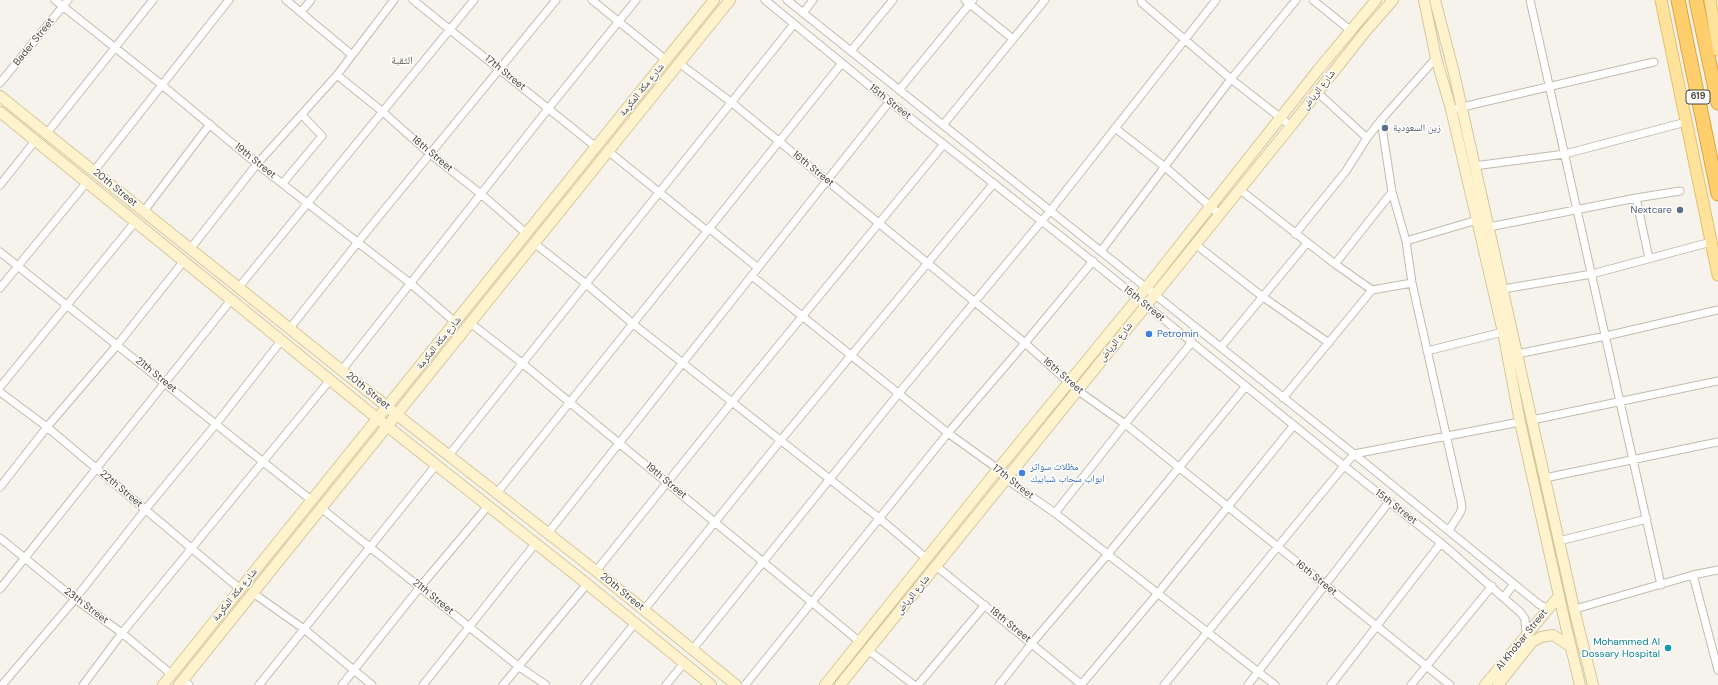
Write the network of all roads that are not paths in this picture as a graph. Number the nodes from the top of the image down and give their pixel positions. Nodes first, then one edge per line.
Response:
1 (56, 0) edge
2 (68, 0) edge
3 (153, 0) edge
4 (229, 0) edge
5 (286, 0) edge
6 (311, 0) edge
7 (394, 0) edge
8 (413, 0) edge
9 (474, 0) edge
10 (556, 0) edge
11 (592, 0) edge
12 (636, 0) edge
13 (714, 0) edge
14 (730, 0) edge
15 (765, 0) edge
16 (787, 0) edge
17 (813, 0) edge
18 (893, 0) edge
19 (1045, 0) edge
20 (1140, 0) edge
21 (1216, 0) edge
22 (1296, 0) edge
23 (1313, 0) edge
24 (1376, 0) edge
25 (1393, 0) edge
26 (1424, 0) edge
27 (1435, 0) edge
28 (1530, 0) edge
29 (1661, 0) edge
30 (1678, 0) edge
31 (1696, 0) edge
32 (1711, 0) edge
33 (970, 1) edge
34 (63, 6) junction
35 (301, 12) junction
36 (803, 13) junction
37 (619, 21) junction
38 (794, 24) junction
39 (1718, 27) edge
40 (450, 30) junction
41 (1350, 30) junction
42 (1012, 39) junction
43 (1185, 39) junction
44 (114, 47) junction
45 (1718, 50) edge
46 (851, 52) junction
47 (352, 55) junction
48 (1436, 58) junction
49 (666, 60) junction
50 (1654, 62) dead end
51 (679, 63) junction
52 (842, 63) junction
53 (501, 69) junction
54 (337, 75) junction
55 (1231, 79) junction
56 (0, 83) edge
57 (162, 85) junction
58 (1550, 87) junction
59 (899, 90) junction
60 (1317, 92) junction
61 (0, 96) edge
62 (890, 101) junction
63 (731, 102) junction
64 (1718, 102) edge
65 (1456, 108) junction
66 (548, 109) junction
67 (0, 112) edge
68 (383, 112) junction
69 (302, 115) junction
70 (1280, 118) junction
71 (1381, 120) junction
72 (1686, 122) junction
73 (210, 124) junction
74 (943, 125) junction
75 (1290, 126) junction
76 (1115, 128) junction
77 (47, 133) junction
78 (1368, 138) junction
79 (35, 141) junction
80 (779, 141) junction
81 (944, 144) junction
82 (596, 147) junction
83 (608, 151) junction
84 (430, 154) junction
85 (1565, 154) junction
86 (257, 164) junction
87 (1474, 166) junction
88 (1165, 167) junction
89 (94, 171) junction
90 (827, 180) junction
91 (86, 182) junction
92 (283, 183) junction
93 (994, 184) junction
94 (0, 185) edge
95 (1239, 189) junction
96 (660, 191) junction
97 (1680, 191) dead end
98 (1392, 192) junction
99 (481, 194) junction
100 (1718, 194) edge
101 (1636, 198) junction
102 (308, 202) junction
103 (1210, 206) junction
104 (1578, 210) junction
105 (144, 211) junction
106 (1050, 211) junction
107 (1219, 214) junction
108 (1477, 220) junction
109 (1042, 221) junction
110 (135, 222) junction
111 (880, 224) junction
112 (1488, 227) junction
113 (708, 230) junction
114 (526, 234) junction
115 (1295, 234) junction
116 (1406, 241) junction
117 (358, 242) junction
118 (534, 243) junction
119 (1307, 243) junction
120 (1195, 244) junction
121 (1715, 244) edge
122 (191, 248) junction
123 (1101, 251) junction
124 (0, 252) edge
125 (1649, 258) junction
126 (1093, 261) junction
127 (183, 262) junction
128 (928, 264) junction
129 (1335, 264) junction
130 (18, 266) junction
131 (758, 268) junction
132 (1592, 274) junction
133 (1718, 275) edge
134 (752, 276) junction
135 (410, 283) junction
136 (585, 283) junction
137 (1412, 283) junction
138 (239, 287) junction
139 (0, 288) edge
140 (1146, 288) junction
141 (1372, 290) junction
142 (1503, 290) junction
143 (1155, 294) junction
144 (1263, 297) junction
145 (1138, 299) junction
146 (231, 300) junction
147 (975, 302) junction
148 (66, 306) junction
149 (1146, 306) junction
150 (1718, 310) edge
151 (803, 315) junction
152 (455, 322) junction
153 (469, 322) junction
154 (632, 323) junction
155 (290, 328) junction
156 (1503, 332) junction
157 (1606, 336) junction
158 (281, 341) junction
159 (1192, 342) junction
160 (1026, 343) junction
161 (1329, 343) junction
162 (118, 344) junction
163 (1221, 347) junction
164 (1427, 351) junction
165 (1517, 354) junction
166 (852, 355) junction
167 (682, 362) junction
168 (522, 363) junction
169 (342, 370) junction
170 (330, 380) junction
171 (1718, 381) edge
172 (1069, 382) junction
173 (165, 383) junction
174 (1246, 386) junction
175 (0, 387) edge
176 (1077, 390) junction
177 (0, 392) edge
178 (900, 393) junction
179 (1283, 398) junction
180 (570, 402) junction
181 (732, 402) junction
182 (1620, 402) junction
183 (387, 407) junction
184 (396, 414) junction
185 (378, 419) junction
186 (1532, 420) junction
187 (1520, 422) junction
188 (216, 424) junction
189 (1125, 424) junction
190 (1294, 425) junction
191 (386, 426) junction
192 (47, 427) junction
193 (948, 433) junction
194 (1446, 436) junction
195 (781, 440) junction
196 (619, 442) junction
197 (1718, 442) edge
198 (1354, 454) junction
199 (449, 455) junction
200 (1633, 459) junction
201 (264, 462) junction
202 (436, 465) junction
203 (1344, 466) junction
204 (1179, 467) junction
205 (96, 468) junction
206 (998, 469) junction
207 (1545, 478) junction
208 (1006, 479) junction
209 (830, 480) junction
210 (668, 483) junction
211 (0, 487) edge
212 (497, 493) junction
213 (311, 500) junction
214 (1389, 502) junction
215 (488, 506) junction
216 (1228, 507) junction
217 (320, 508) junction
218 (145, 510) junction
219 (1054, 513) junction
220 (879, 518) junction
221 (1647, 519) junction
222 (716, 522) junction
223 (1447, 529) junction
224 (548, 533) junction
225 (0, 538) edge
226 (1559, 541) junction
227 (1439, 542) junction
228 (535, 544) junction
229 (370, 547) junction
230 (1278, 547) junction
231 (192, 549) junction
232 (1108, 554) junction
233 (25, 558) junction
234 (927, 559) junction
235 (764, 562) junction
236 (936, 566) junction
237 (1718, 570) edge
238 (596, 571) junction
239 (1693, 575) junction
240 (587, 584) junction
241 (1514, 584) junction
242 (1326, 585) junction
243 (1661, 585) junction
244 (1492, 586) junction
245 (420, 587) junction
246 (0, 589) edge
247 (240, 589) junction
248 (253, 593) junction
249 (1158, 593) junction
250 (1559, 596) junction
251 (1504, 597) junction
252 (75, 599) junction
253 (813, 602) junction
254 (985, 605) junction
255 (1548, 608) junction
256 (1575, 609) junction
257 (644, 610) junction
258 (634, 623) junction
259 (1376, 626) junction
260 (469, 627) junction
261 (304, 629) junction
262 (1208, 632) junction
263 (122, 634) junction
264 (1526, 634) junction
265 (860, 642) junction
266 (1032, 643) junction
267 (1570, 646) junction
268 (693, 649) junction
269 (868, 650) junction
270 (1511, 660) junction
271 (684, 663) junction
272 (518, 666) junction
273 (1427, 666) junction
274 (354, 670) junction
275 (1718, 670) edge
276 (1259, 672) junction
277 (171, 674) junction
278 (4, 682) edge
279 (184, 683) edge
280 (83, 685) edge
281 (163, 685) edge
282 (259, 685) edge
283 (342, 685) edge
284 (372, 685) edge
285 (423, 685) edge
286 (503, 685) edge
287 (546, 685) edge
288 (585, 685) edge
289 (666, 685) edge
290 (711, 685) edge
291 (736, 685) edge
292 (745, 685) edge
293 (825, 685) edge
294 (840, 685) edge
295 (914, 685) edge
296 (918, 685) edge
297 (999, 685) edge
298 (1082, 685) edge
299 (1164, 685) edge
300 (1248, 685) edge
301 (1275, 685) edge
302 (1331, 685) edge
303 (1411, 685) edge
304 (1450, 685) edge
305 (1485, 685) edge
306 (1498, 685) edge
307 (1580, 685) edge
308 (1593, 685) edge

1 - 34 street, 19th Street
2 - 34 street, Bader Street
3 - 44 street
4 - 57 street
5 - 35 street
6 - 35 street
7 - 47 street
8 - 40 street, 17th Street
9 - 40 street
10 - 53 street
11 - 37 street
12 - 37 street
13 - 49 main road, شارع مكة المكرمة
14 - 51 main road, شارع مكة المكرمة
15 - 38 street, 15th Street
16 - 36 street, 15th Street
17 - 36 street
18 - 46 street
19 - 42 street
20 - 43 street
21 - 43 street
22 - 55 street
23 - 41 street
24 - 41 main road, شارع الرياض
25 - 60 main road, شارع الرياض
26 - 48 main road
27 - 65 main road
28 - 58 street
29 - 72 main road
30 - 100 highway, 619
31 - 64 highway, 619
32 - 39 main road
32 - 45 main road
33 - 42 street
33 - 59 street
34 - 44 street, 19th Street
34 - 56 street, Bader Street
35 - 47 street
36 - 46 street, 15th Street
37 - 49 street
37 - 66 street
38 - 52 street, 15th Street
38 - 63 street
40 - 53 street, 17th Street
40 - 68 street
41 - 70 main road, شارع الرياض
42 - 74 street
43 - 55 street
43 - 76 street
44 - 57 street, 19th Street
44 - 77 street
46 - 59 street, 15th Street
47 - 54 street
48 - 65 main road
48 - 71 street
49 - 82 main road, شارع مكة المكرمة
50 - 58 street
51 - 63 street, 16th Street
51 - 83 main road, شارع مكة المكرمة
52 - 62 street, 15th Street
52 - 80 street
53 - 66 street, 17th Street
53 - 84 street
54 - 68 street, 18th Street
54 - 69 street
55 - 70 street
55 - 88 street
57 - 73 street, 19th Street
57 - 89 street
58 - 65 street
58 - 85 street
59 - 74 street, 15th Street
60 - 75 main road, شارع الرياض
60 - 78 street
61 - 77 main road, 20th Street
62 - 81 street, 15th Street
62 - 90 street
63 - 80 street, 16th Street
63 - 96 street
65 - 87 main road
65 - 108 main road
66 - 82 street, 17th Street
66 - 99 street
67 - 79 main road, 20th Street
68 - 84 street, 18th Street
68 - 102 street
69 - 86 street
69 - 92 street
70 - 75 street
70 - 103 main road, شارع الرياض
71 - 78 street
71 - 98 street
72 - 85 street
72 - 121 main road
73 - 86 street, 19th Street
73 - 105 street
74 - 106 street, 15th Street
75 - 95 main road, شارع الرياض
76 - 88 street
76 - 106 street
77 - 89 main road, 20th Street
78 - 115 street
79 - 91 main road, 20th Street
79 - 94 street
80 - 90 street, 16th Street
80 - 113 street
81 - 93 street, 15th Street
81 - 111 street
82 - 114 main road, شارع مكة المكرمة
83 - 96 street
83 - 118 main road, شارع مكة المكرمة
84 - 99 street, 18th Street
84 - 117 street
85 - 87 street
85 - 104 street
86 - 92 street, 19th Street
86 - 122 street
87 - 112 main road
88 - 103 street
88 - 123 street
89 - 105 main road, 20th Street
90 - 111 street, 16th Street
90 - 131 street
91 - 110 main road, 20th Street
91 - 130 street
92 - 102 street, 19th Street
93 - 109 street, 15th Street
93 - 128 street
95 - 107 main road, شارع الرياض
95 - 115 street
96 - 113 street
96 - 136 street
97 - 101 street
98 - 116 street
98 - 129 street
99 - 114 street, 18th Street
99 - 135 street
101 - 104 street
101 - 125 street
102 - 117 street, 19th Street
102 - 138 street
103 - 107 street
103 - 140 main road, شارع الرياض
104 - 112 street
104 - 132 street
105 - 122 main road, 20th Street
106 - 109 street
106 - 123 street, 15th Street
107 - 120 main road, شارع الرياض
108 - 116 street
108 - 156 main road
109 - 126 street, 15th Street
109 - 147 street
110 - 127 main road, 20th Street
110 - 148 street
111 - 128 street, 16th Street
111 - 151 street
112 - 142 main road
113 - 131 street
113 - 154 street
114 - 152 main road, شارع مكة المكرمة
115 - 119 street
116 - 137 street
117 - 135 street, 19th Street
117 - 155 street
118 - 136 street
118 - 153 main road, شارع مكة المكرمة
119 - 129 street
119 - 144 street
120 - 143 main road, شارع الرياض
120 - 144 street
121 - 125 street
121 - 133 main road
122 - 138 main road, 20th Street
123 - 140 street, 15th Street
124 - 130 street, 21th Street
125 - 132 street
126 - 145 street, 15th Street
126 - 160 street
127 - 146 main road, 20th Street
127 - 162 street
128 - 147 street, 16th Street
128 - 166 street
129 - 141 street
130 - 139 street
130 - 148 street, 21th Street
131 - 134 street
132 - 142 street
132 - 157 street
134 - 151 street, 17th Street
134 - 167 street
135 - 152 street, 19th Street
135 - 169 street
136 - 154 street
136 - 168 street
137 - 141 street
137 - 164 street
138 - 155 main road, 20th Street
140 - 143 street, 15th Street
140 - 145 main road, شارع الرياض
141 - 161 street
142 - 165 main road
143 - 149 main road, شارع الرياض
143 - 163 street, 15th Street
144 - 161 street
144 - 163 street
145 - 149 street, 15th Street
145 - 172 main road, شارع الرياض
146 - 158 main road, 20th Street
146 - 173 street
147 - 160 street, 16th Street
147 - 178 street
148 - 162 street, 21th Street
148 - 175 street
149 - 159 street, 15th Street
149 - 176 main road, شارع الرياض
150 - 157 street
151 - 166 street, 17th Street
151 - 181 street
152 - 183 main road, شارع مكة المكرمة
153 - 168 street, 19th Street
153 - 184 main road, شارع مكة المكرمة
154 - 167 street
154 - 180 street
155 - 169 main road, 20th Street
156 - 164 street
156 - 187 main road
157 - 165 street
157 - 182 street
158 - 170 main road, 20th Street
158 - 188 street
159 - 174 street, 15th Street
159 - 189 street
160 - 172 street, 16th Street
160 - 193 street
161 - 179 street
162 - 173 street, 21th Street
162 - 192 street
163 - 179 street, 15th Street
164 - 194 street
165 - 186 main road
166 - 178 street, 17th Street
166 - 195 street
167 - 181 street
167 - 196 street
168 - 180 street, 19th Street
168 - 199 street
169 - 183 main road, 20th Street
170 - 185 main road, 20th Street
170 - 201 street
171 - 182 street
172 - 176 street, 16th Street
172 - 206 main road, شارع الرياض
173 - 188 street, 21th Street
173 - 205 street
174 - 190 street, 15th Street
174 - 204 street
176 - 189 street, 16th Street
176 - 208 main road, شارع الرياض
177 - 192 street, 22th Street
178 - 193 street, 17th Street
178 - 209 street
179 - 198 street, 15th Street
180 - 196 street, 19th Street
180 - 212 street
181 - 195 street
181 - 210 street
182 - 186 street
182 - 200 street
183 - 184 main road, 20th Street
183 - 185 main road, شارع مكة المكرمة
184 - 191 main road, شارع مكة المكرمة
184 - 199 main road, 20th Street
185 - 191 main road, 20th Street
185 - 213 main road, شارع مكة المكرمة
186 - 207 main road
187 - 194 street
187 - 250 main road
188 - 201 street, 21th Street
188 - 218 street
189 - 204 street, 16th Street
189 - 219 street
190 - 203 street, 15th Street
190 - 216 street
191 - 202 main road, 20th Street
191 - 217 main road, شارع مكة المكرمة
192 - 205 street, 22th Street
192 - 211 street
193 - 206 street, 17th Street
193 - 220 street
194 - 198 street
194 - 223 street
195 - 209 street
195 - 222 street
196 - 210 street, 19th Street
196 - 224 street
197 - 200 street
198 - 203 street
198 - 223 street, 15th Street
199 - 212 main road, 20th Street
200 - 207 street
200 - 221 street
201 - 213 street, 21th Street
201 - 231 street
202 - 215 main road, 20th Street
202 - 229 street
203 - 214 street, 15th Street
203 - 230 street
204 - 216 street, 16th Street
204 - 232 street
205 - 218 street, 22th Street
205 - 233 street
206 - 208 street, 17th Street
206 - 234 main road, شارع الرياض
207 - 226 main road
208 - 219 street, 17th Street
208 - 236 main road, شارع الرياض
209 - 220 street
209 - 235 street
210 - 222 street, 19th Street
210 - 238 street
212 - 224 main road, 20th Street
213 - 247 main road, شارع مكة المكرمة
214 - 227 street, 15th Street
214 - 242 street
215 - 228 main road, 20th Street
215 - 245 street
216 - 230 street, 16th Street
216 - 249 street
217 - 229 street, 21th Street
217 - 248 main road, شارع مكة المكرمة
218 - 231 street, 22th Street
218 - 252 street
219 - 232 street, 17th Street
220 - 234 street
220 - 253 street
221 - 226 street
221 - 243 street
222 - 235 street, 19th Street
222 - 257 street
223 - 227 street
223 - 241 street, 15th Street
224 - 238 main road, 20th Street
225 - 233 street, 23th Street
226 - 256 main road
227 - 244 street, 15th Street
227 - 259 street
228 - 240 main road, 20th Street
228 - 260 street
229 - 245 street, 21th Street
229 - 261 street
230 - 242 street, 16th Street
230 - 262 street
231 - 247 street, 22th Street
231 - 263 street
232 - 249 street, 17th Street
232 - 266 street
233 - 246 street
233 - 252 street, 23th Street
234 - 265 main road, شارع الرياض
235 - 253 street, 19th Street
235 - 268 street
236 - 254 street, 18th Street
236 - 269 main road, شارع الرياض
237 - 239 street
238 - 257 main road, 20th Street
239 - 243 street
239 - 275 street
240 - 258 main road, 20th Street
240 - 272 street
241 - 251 street
241 - 255 street, 15th Street
242 - 259 street, 16th Street
242 - 276 street
243 - 256 street
244 - 251 street, 15th Street
244 - 273 street
245 - 260 street, 21th Street
245 - 274 street
247 - 277 main road, شارع مكة المكرمة
248 - 261 street
248 - 279 main road, شارع مكة المكرمة
249 - 262 street, 17th Street
249 - 298 street
250 - 255 main road, Al Khobar Street
250 - 267 main road
251 - 264 street, 15th Street
252 - 263 street, 23th Street
252 - 278 street
253 - 265 street, 19th Street
253 - 292 street
254 - 266 street, 18th Street
254 - 296 street
255 - 264 main road, Al Khobar Street
256 - 308 main road
257 - 268 main road, 20th Street
258 - 271 main road, 20th Street
258 - 288 street
259 - 273 street, 16th Street
259 - 302 street
260 - 272 street, 21th Street
260 - 285 street
261 - 274 street
261 - 282 street
262 - 276 street, 17th Street
262 - 299 street
263 - 277 street, 23th Street
263 - 280 street
264 - 270 main road, Al Khobar Street
265 - 293 main road, شارع الرياض
266 - 297 street
266 - 298 street, 18th Street
267 - 270 main road, Al Khobar Street
267 - 307 main road
268 - 291 main road, 20th Street
269 - 294 main road, شارع الرياض
269 - 295 street
270 - 305 main road, Al Khobar Street
270 - 306 main road, Al Khobar Street
271 - 289 street
271 - 290 main road, 20th Street
272 - 286 street
272 - 287 street, 21th Street
273 - 303 street
273 - 304 street, 16th Street
274 - 283 street
274 - 284 street
276 - 300 street
276 - 301 street, 17th Street
277 - 281 main road, شارع مكة المكرمة

